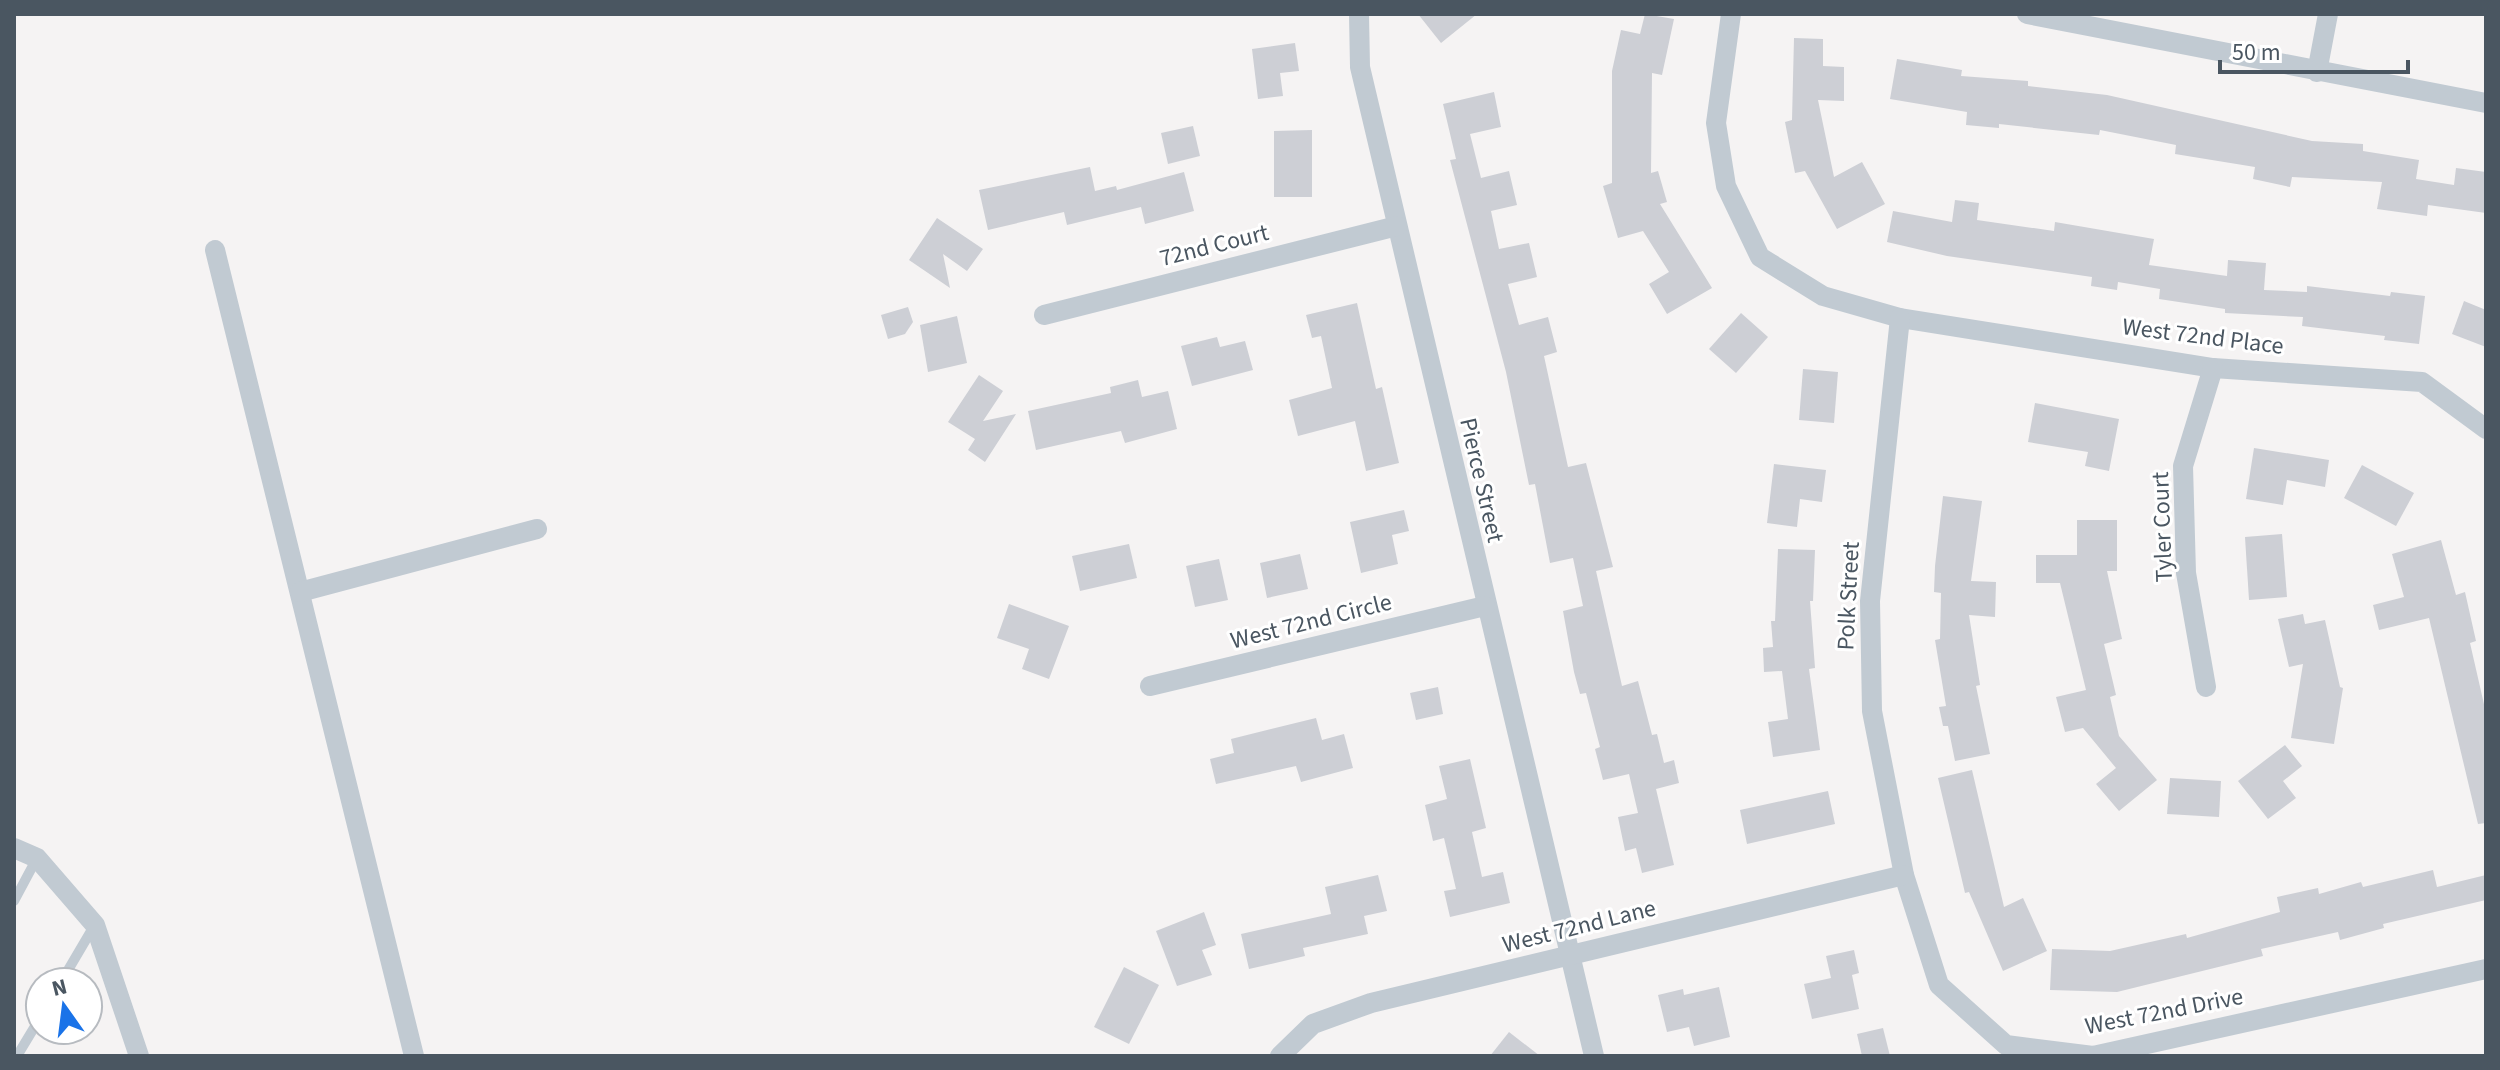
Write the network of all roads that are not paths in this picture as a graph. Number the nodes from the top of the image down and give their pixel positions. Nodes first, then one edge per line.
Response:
1 (1359, 14) edge
2 (1731, 14) edge
3 (2027, 14) edge
4 (2328, 14) edge
5 (2317, 72) junction
6 (2486, 103) edge
7 (1397, 226) junction
8 (215, 250) dead end
9 (1044, 315) dead end
10 (1900, 318) junction
11 (2213, 368) junction
12 (2486, 429) edge
13 (537, 529) dead end
14 (300, 592) junction
15 (1485, 606) junction
16 (1150, 686) dead end
17 (2206, 687) dead end
18 (14, 848) edge
19 (37, 858) junction
20 (1904, 875) junction
21 (14, 901) edge
22 (95, 925) junction
23 (1572, 954) junction
24 (71, 966) edge
25 (2486, 969) edge
26 (139, 1056) edge
27 (414, 1056) edge
28 (1280, 1056) edge
29 (1594, 1056) edge

1 - 7 street, Pierce Street
2 - 10 street
3 - 5 street
4 - 5 street
5 - 6 street
7 - 9 street, 72nd Court
7 - 15 street, Pierce Street
8 - 14 street
10 - 11 street, West 72nd Place
10 - 20 street, Polk Street
11 - 12 street, West 72nd Place
11 - 17 street, Tyler Court
13 - 14 street
14 - 27 street
15 - 16 street, West 72nd Circle
15 - 23 street, Pierce Street
18 - 19 street
19 - 21 lane
19 - 22 street
20 - 23 street, West 72nd Lane
20 - 25 street, West 72nd Drive
22 - 24 lane
22 - 26 street
23 - 28 street, West 72nd Lane
23 - 29 street, Pierce Street

